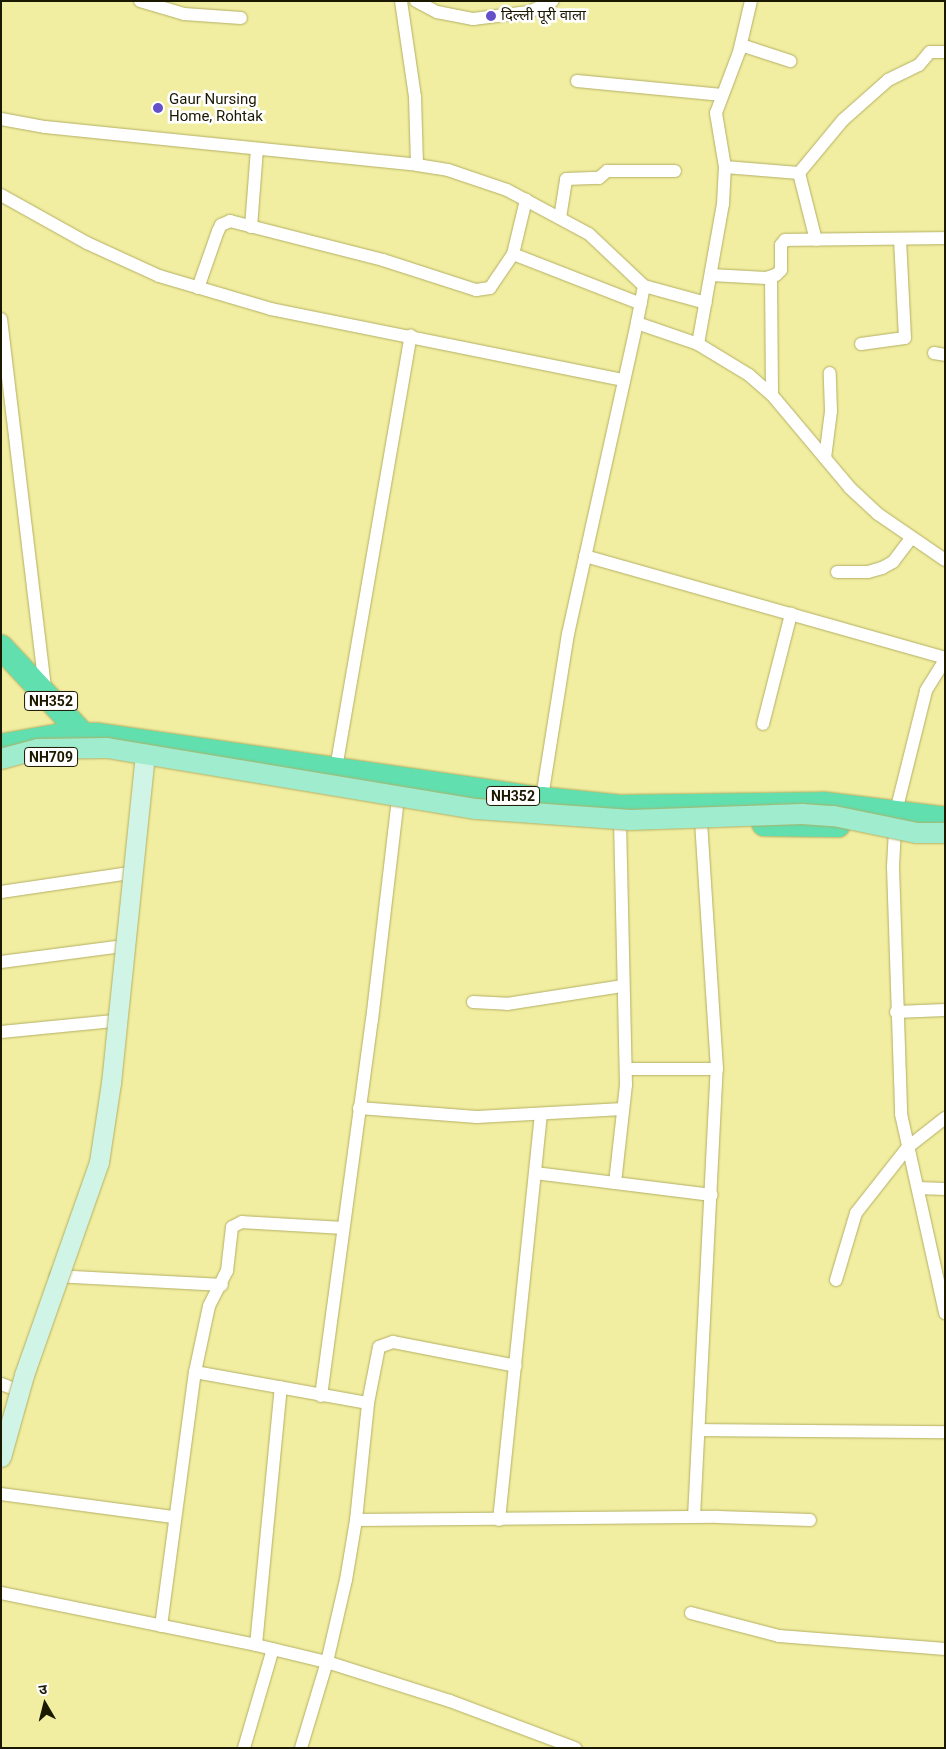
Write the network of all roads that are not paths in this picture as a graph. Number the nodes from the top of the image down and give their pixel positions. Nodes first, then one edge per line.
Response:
1 (140, 1) edge
2 (401, 1) edge
3 (553, 1) edge
4 (751, 1) edge
5 (422, 2) edge
6 (241, 18) dead end
7 (741, 45) junction
8 (945, 52) edge
9 (790, 61) dead end
10 (577, 81) dead end
11 (722, 95) junction
12 (1, 119) edge
13 (258, 149) junction
14 (417, 166) junction
15 (725, 167) junction
16 (674, 171) dead end
17 (799, 173) junction
18 (1, 195) edge
19 (526, 200) junction
20 (560, 218) junction
21 (251, 227) junction
22 (945, 238) edge
23 (900, 239) junction
24 (816, 240) junction
25 (513, 254) junction
26 (712, 275) junction
27 (771, 277) junction
28 (644, 286) junction
29 (198, 288) junction
30 (706, 303) junction
31 (641, 304) junction
32 (1, 319) edge
33 (638, 324) junction
34 (411, 336) junction
35 (698, 344) junction
36 (861, 344) dead end
37 (4, 364) edge
38 (830, 374) dead end
39 (624, 380) junction
40 (772, 395) junction
41 (825, 458) junction
42 (911, 538) junction
43 (585, 556) junction
44 (945, 560) edge
45 (837, 572) dead end
46 (791, 614) junction
47 (1, 647) edge
48 (945, 659) edge
49 (46, 695) junction
50 (763, 724) dead end
51 (84, 735) junction
52 (1, 746) edge
53 (102, 754) junction
54 (145, 754) junction
55 (1, 759) edge
56 (1, 767) edge
57 (334, 779) junction
58 (398, 799) junction
59 (540, 810) junction
60 (896, 811) junction
61 (945, 818) edge
62 (701, 824) junction
63 (620, 827) junction
64 (945, 833) edge
65 (894, 834) junction
66 (945, 840) edge
67 (130, 873) dead end
68 (1, 892) edge
69 (122, 946) dead end
70 (1, 962) edge
71 (622, 986) junction
72 (472, 1002) dead end
73 (945, 1010) edge
74 (896, 1012) junction
75 (114, 1021) dead end
76 (1, 1032) edge
77 (626, 1069) junction
78 (717, 1069) junction
79 (359, 1108) junction
80 (623, 1109) junction
81 (542, 1116) junction
82 (945, 1118) edge
83 (908, 1147) junction
84 (535, 1173) junction
85 (615, 1183) junction
86 (918, 1188) junction
87 (945, 1190) edge
88 (712, 1195) junction
89 (342, 1228) junction
90 (56, 1276) dead end
91 (836, 1280) dead end
92 (222, 1285) junction
93 (945, 1312) edge
94 (516, 1366) junction
95 (195, 1372) junction
96 (1, 1384) edge
97 (281, 1387) junction
98 (15, 1389) dead end
99 (321, 1396) junction
100 (368, 1403) junction
101 (699, 1430) junction
102 (945, 1432) edge
103 (1, 1457) edge
104 (1, 1494) edge
105 (174, 1517) junction
106 (694, 1517) junction
107 (356, 1520) junction
108 (499, 1520) junction
109 (810, 1520) dead end
110 (1, 1593) edge
111 (691, 1613) dead end
112 (161, 1626) junction
113 (256, 1645) junction
114 (273, 1649) junction
115 (945, 1649) edge
116 (327, 1662) junction
117 (244, 1748) edge
118 (301, 1748) edge
119 (575, 1748) edge

1 - 6 street
2 - 14 street
3 - 5 street
4 - 7 street
7 - 9 street
7 - 11 street
8 - 17 street
10 - 11 street
11 - 15 street
12 - 13 street
13 - 14 street
13 - 21 street
14 - 19 street
15 - 17 street
15 - 26 street
16 - 20 street
17 - 24 street
18 - 29 street
19 - 20 street
19 - 25 street
20 - 28 street
21 - 25 street
21 - 29 street
22 - 23 street
23 - 24 street
23 - 36 street
24 - 27 street
25 - 31 street
26 - 27 street
26 - 30 street
27 - 40 street
28 - 30 street
28 - 31 street
29 - 34 street
30 - 35 street
31 - 33 street
32 - 37 street
33 - 35 street
33 - 39 street
34 - 39 street
34 - 57 street
35 - 40 street
37 - 49 street
38 - 41 street
39 - 43 street
40 - 41 street
41 - 42 street
42 - 44 street
42 - 45 street
43 - 46 street
43 - 59 street
46 - 48 street
46 - 50 street
47 - 49 highway, NH352
48 - 60 street
49 - 51 highway, NH352
51 - 52 highway, NH709
51 - 53 highway, NH352
51 - 57 highway, NH352
53 - 56 highway, NH709
53 - 57 highway, NH352
54 - 55 main road, bridge
54 - 64 main road, bridge
54 - 103 street, bridge
57 - 58 highway, NH352
57 - 59 highway, NH352
58 - 59 highway, NH352
58 - 79 street
59 - 60 highway, NH352
59 - 63 highway, NH352
60 - 61 highway, NH352
60 - 65 street
62 - 63 highway, NH352
62 - 65 highway, NH352
62 - 78 street
63 - 71 street
65 - 66 highway, NH352
65 - 74 street
67 - 68 street
69 - 70 street
71 - 72 street
71 - 77 street
73 - 74 street
74 - 83 street
75 - 76 street
77 - 78 street
77 - 80 street
78 - 88 street
79 - 81 street
79 - 89 street
80 - 81 street
80 - 85 street
81 - 84 street
82 - 83 street
83 - 86 street
83 - 91 street
84 - 85 street
84 - 94 street
85 - 88 street
86 - 87 street
86 - 93 street
88 - 101 street
89 - 92 street
89 - 99 street
90 - 92 street
92 - 95 street
94 - 100 street
94 - 108 street
95 - 97 street
95 - 105 street
96 - 98 street
97 - 99 street
97 - 113 street
99 - 100 street
100 - 107 street
101 - 102 street
101 - 106 street
104 - 105 street
105 - 112 street
106 - 108 street
106 - 109 street
107 - 108 street
107 - 116 street
110 - 112 street
111 - 115 street
112 - 113 street
113 - 114 street
114 - 116 street
114 - 117 street
116 - 118 street
116 - 119 street

